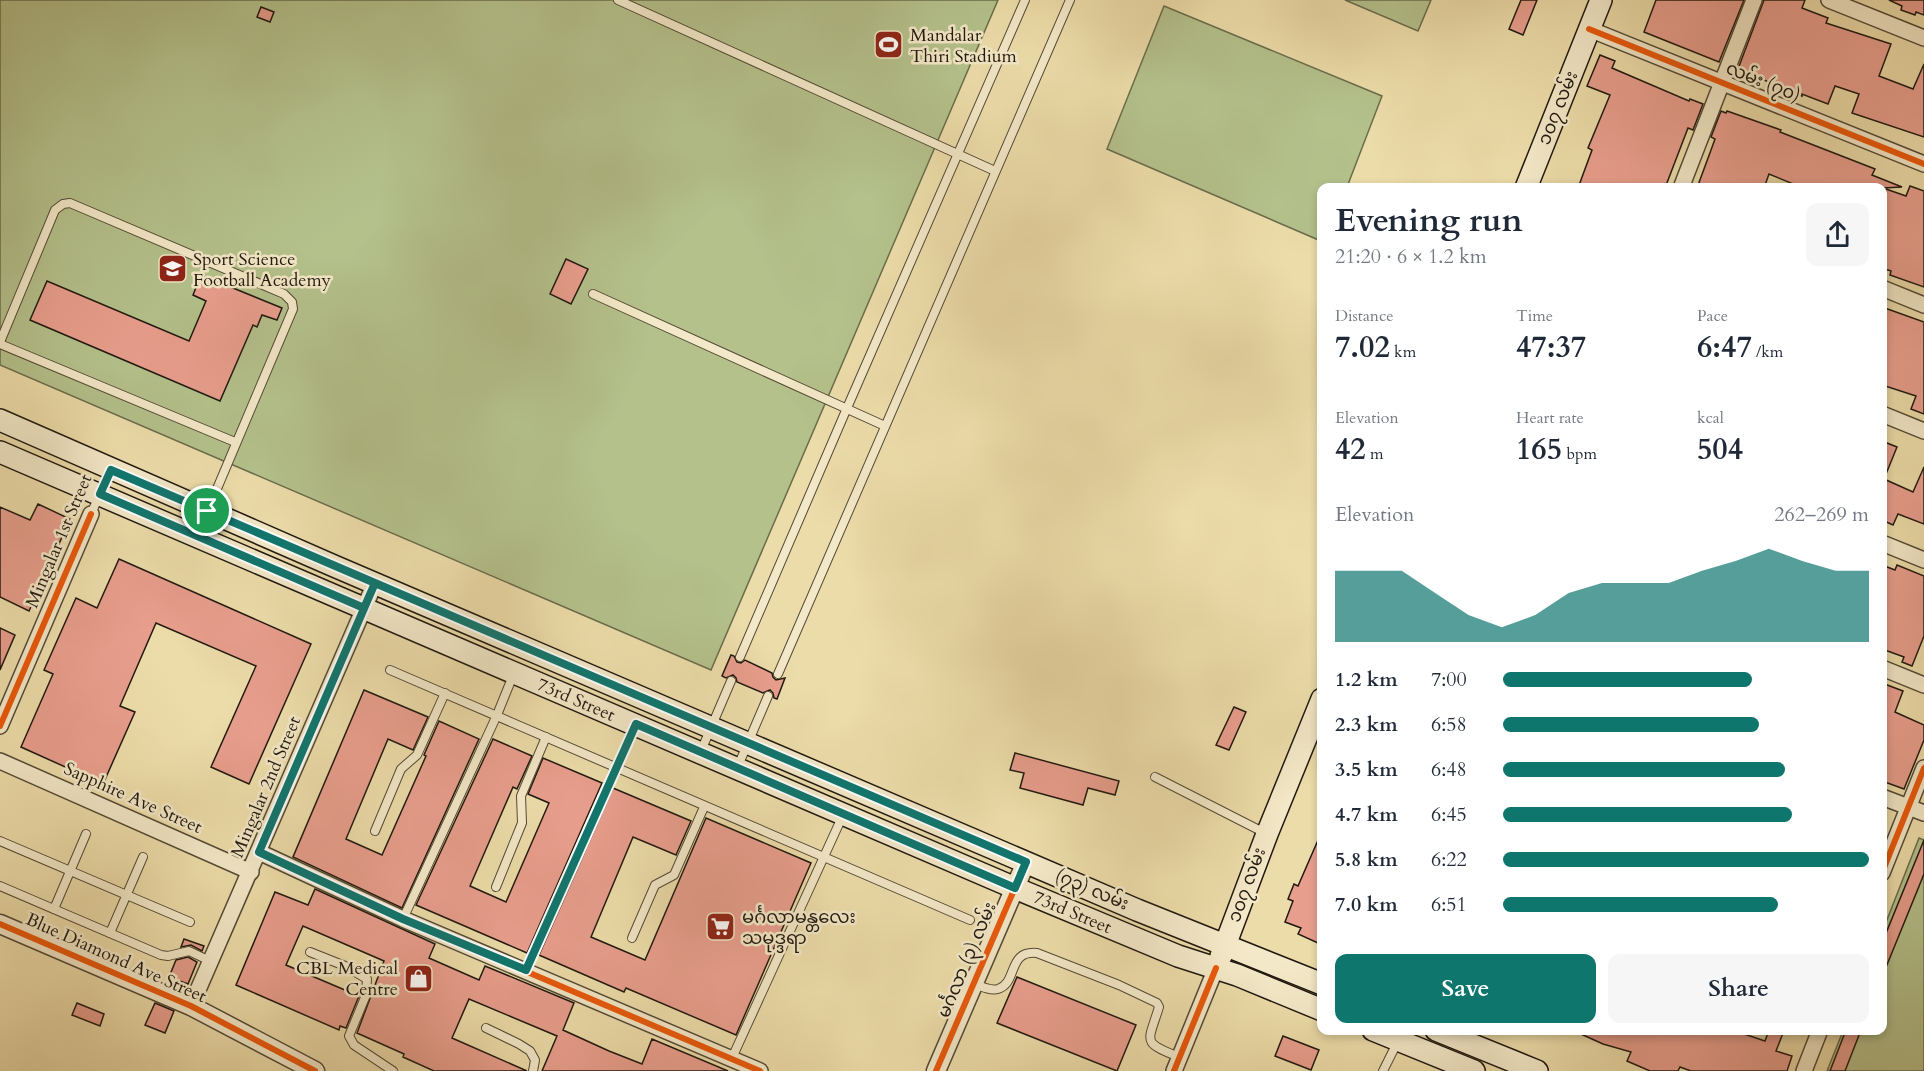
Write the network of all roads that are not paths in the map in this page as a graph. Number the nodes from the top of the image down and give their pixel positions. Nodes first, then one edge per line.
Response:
1 (618, 0) edge
2 (1025, 0) edge
3 (1070, 0) edge
4 (1601, 0) edge
5 (1754, 0) edge
6 (1829, 0) edge
7 (1589, 29) junction
8 (1924, 38) edge
9 (1722, 81) junction
10 (957, 154) junction
11 (1924, 164) edge
12 (995, 171) junction
13 (1528, 183) edge
14 (1683, 183) edge
15 (1887, 290) edge
16 (593, 294) dead end
17 (1924, 305) edge
18 (0, 343) edge
19 (847, 408) junction
20 (1887, 416) edge
21 (0, 420) edge
22 (885, 426) junction
23 (1924, 431) edge
24 (235, 442) junction
25 (0, 452) edge
26 (111, 470) junction
27 (100, 494) junction
28 (207, 511) junction
29 (91, 514) joint
30 (1887, 545) edge
31 (1924, 560) edge
32 (375, 583) junction
33 (364, 608) junction
34 (740, 657) dead end
35 (390, 670) dead end
36 (1887, 670) edge
37 (514, 672) junction
38 (777, 674) dead end
39 (731, 681) dead end
40 (1924, 685) edge
41 (445, 693) junction
42 (768, 696) dead end
43 (1317, 711) edge
44 (497, 715) junction
45 (636, 724) junction
46 (0, 726) edge
47 (711, 726) junction
48 (546, 737) junction
49 (748, 742) junction
50 (701, 752) junction
51 (0, 761) edge
52 (615, 768) junction
53 (737, 768) junction
54 (1924, 768) edge
55 (1155, 777) dead end
56 (1887, 799) edge
57 (704, 807) junction
58 (1909, 807) junction
59 (1924, 813) edge
60 (844, 814) junction
61 (375, 831) dead end
62 (86, 834) dead end
63 (1267, 834) junction
64 (0, 841) edge
65 (259, 852) junction
66 (143, 857) dead end
67 (824, 859) junction
68 (1887, 861) edge
69 (1026, 862) junction
70 (70, 870) junction
71 (251, 872) junction
72 (0, 886) edge
73 (496, 887) dead end
74 (1015, 888) junction
75 (126, 894) junction
76 (54, 909) junction
77 (403, 919) junction
78 (970, 920) dead end
79 (190, 922) dead end
80 (0, 924) edge
81 (110, 933) junction
82 (632, 938) dead end
83 (1225, 944) junction
84 (310, 952) dead end
85 (210, 961) junction
86 (1216, 968) junction
87 (526, 970) junction
88 (1317, 982) edge
89 (974, 984) junction
90 (191, 1006) junction
91 (1317, 1008) edge
92 (486, 1028) dead end
93 (1448, 1035) edge
94 (1816, 1035) edge
95 (1400, 1036) edge
96 (732, 1058) junction
97 (1176, 1064) edge
98 (315, 1071) edge
99 (392, 1071) edge
100 (533, 1071) edge
101 (760, 1071) edge
102 (936, 1071) edge
103 (1383, 1071) edge
104 (1474, 1071) edge
105 (1537, 1071) edge
106 (1804, 1071) edge

1 - 10 lane
2 - 10 lane
3 - 12 lane
4 - 7 main road, ၁၀၇ လမ်း
5 - 9 street
6 - 8 street
7 - 9 street, လမ်း (၇၀)
7 - 13 main road, ၁၀၇ လမ်း
9 - 11 street, လမ်း (၇၀)
9 - 14 street
10 - 12 lane
10 - 19 lane
12 - 22 lane
15 - 17 street
16 - 19 lane
18 - 24 lane
18 - 24 lane
19 - 22 lane
19 - 34 lane
20 - 23 street
21 - 26 main road, (၇၃) လမ်း
22 - 38 lane
24 - 28 lane
25 - 27 main road, 73rd Street
26 - 27 lane, Mingalar 1st Street
26 - 28 main road, (၇၃) လမ်း
27 - 29 lane, Mingalar 1st Street
27 - 33 main road, 73rd Street
28 - 32 main road, (၇၃) လမ်း
29 - 46 street, Mingalar 1st Street
30 - 31 street
32 - 33 street, Mingalar 2nd Street
32 - 47 main road, (၇၃) လမ်း
33 - 37 main road, 73rd Street
33 - 65 street, Mingalar 2nd Street
35 - 41 lane
36 - 40 street
37 - 44 lane
37 - 45 main road, 73rd Street
39 - 47 lane
41 - 44 lane
41 - 61 lane
42 - 49 lane
43 - 63 main road, ၁၀၇ လမ်း
44 - 48 lane
44 - 77 lane
45 - 50 main road, 73rd Street
45 - 52 lane
47 - 49 main road, (၇၃) လမ်း
47 - 50 lane
48 - 52 lane
48 - 73 lane
49 - 53 lane
49 - 69 main road, (၇၃) လမ်း
50 - 53 main road, 73rd Street
51 - 71 street, Sapphire Ave Street
52 - 57 lane
52 - 87 lane
53 - 60 main road, 73rd Street
54 - 58 street
55 - 63 lane
56 - 58 street
57 - 67 lane
57 - 82 lane
58 - 59 street
58 - 68 street
60 - 67 lane
60 - 74 main road, 73rd Street
62 - 70 lane
63 - 83 main road, ၁၀၇ လမ်း
64 - 70 lane
65 - 71 street, Mingalar 2nd Street
65 - 77 street
66 - 75 lane
67 - 78 lane
67 - 96 lane
69 - 74 street, မင်္ဂလာ (၃) လမ်း
69 - 83 main road, (၇၃) လမ်း
70 - 75 lane
70 - 76 lane
71 - 85 street, Mingalar 2nd Street
72 - 76 lane
74 - 86 main road, 73rd Street
74 - 89 street, မင်္ဂလာ (၃) လမ်း
75 - 79 lane
75 - 81 lane
76 - 81 lane
77 - 87 street
80 - 90 street, Blue Diamond Ave Street
81 - 85 lane
83 - 86 main road, ၁၀၇ လမ်း
83 - 88 main road
84 - 99 lane
85 - 90 street, Mingalar 2nd Street
86 - 91 main road, 73rd Street
86 - 97 street, ၁၀၇ လမ်း
87 - 96 street
89 - 97 lane
89 - 102 street, မင်္ဂလာ (၃) လမ်း
90 - 98 street, Blue Diamond Ave Street
92 - 100 lane
93 - 105 main road
94 - 106 street
95 - 103 lane
95 - 104 main road
96 - 101 street

